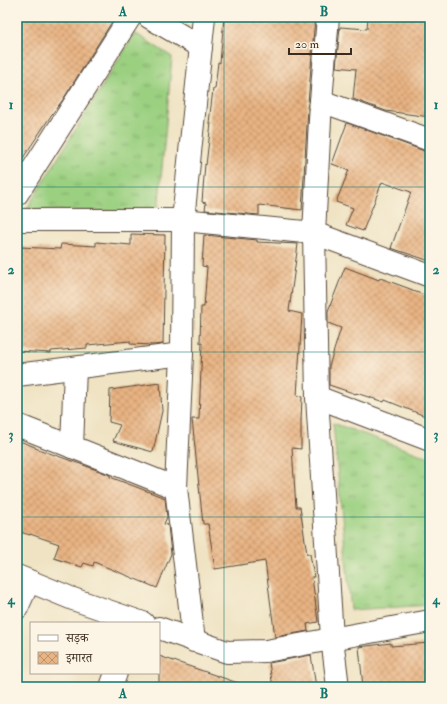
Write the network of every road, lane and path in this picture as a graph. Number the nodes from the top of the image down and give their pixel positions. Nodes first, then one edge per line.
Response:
1 (130, 17) edge
2 (148, 17) edge
3 (204, 17) edge
4 (328, 17) edge
5 (201, 47) junction
6 (321, 101) junction
7 (430, 140) edge
8 (17, 194) edge
9 (17, 220) edge
10 (184, 220) junction
11 (314, 233) junction
12 (430, 276) edge
13 (182, 354) junction
14 (76, 368) junction
15 (17, 375) edge
16 (317, 397) junction
17 (17, 425) edge
18 (430, 440) edge
19 (72, 446) junction
20 (176, 488) junction
21 (23, 579) edge
22 (17, 608) edge
23 (430, 621) edge
24 (139, 622) edge
25 (160, 628) edge
26 (332, 638) junction
27 (194, 640) junction
28 (116, 674) edge
29 (111, 687) edge
30 (338, 687) edge

1 - 8 street
2 - 5 street
3 - 5 street
4 - 6 street
5 - 10 street
6 - 7 street
6 - 11 street
9 - 10 street
10 - 11 street
10 - 13 street
11 - 12 street
11 - 16 street
13 - 14 street
13 - 20 street
14 - 15 street
14 - 19 street
16 - 18 street
16 - 26 street
17 - 19 street
19 - 20 street
20 - 27 street
21 - 22 street
21 - 24 street
23 - 26 street
25 - 27 street
26 - 27 street
26 - 30 street
28 - 29 street

